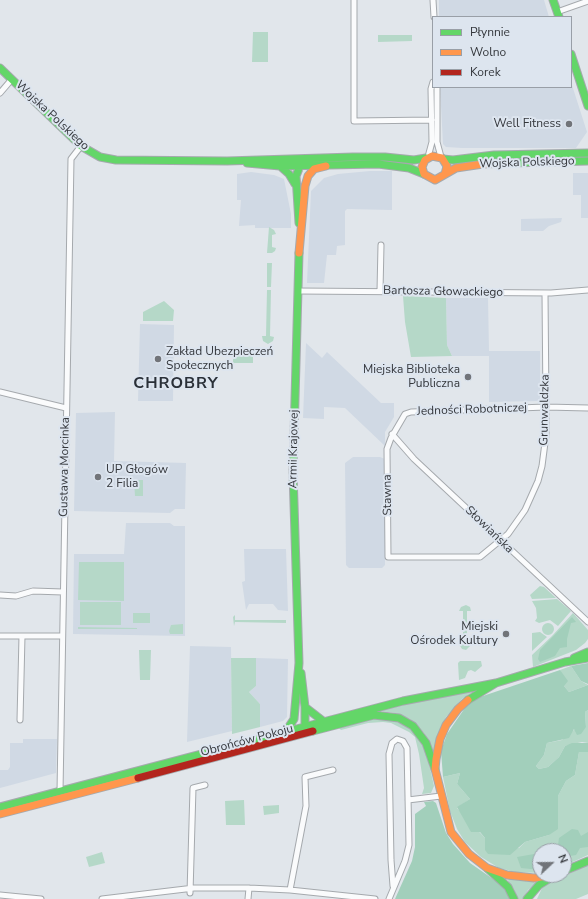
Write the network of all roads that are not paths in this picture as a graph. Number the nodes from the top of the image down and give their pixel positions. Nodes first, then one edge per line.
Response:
1 (354, 0) edge
2 (434, 0) edge
3 (553, 0) edge
4 (588, 1) edge
5 (558, 14) edge
6 (434, 16) edge
7 (572, 57) edge
8 (0, 68) edge
9 (12, 80) junction
10 (432, 86) edge
11 (437, 88) edge
12 (0, 93) edge
13 (588, 106) edge
14 (432, 120) junction
15 (81, 146) junction
16 (588, 153) edge
17 (326, 157) junction
18 (280, 158) junction
19 (427, 158) junction
20 (442, 158) junction
21 (227, 160) junction
22 (588, 161) edge
23 (280, 166) junction
24 (300, 166) junction
25 (326, 166) junction
26 (424, 174) junction
27 (445, 174) junction
28 (296, 186) junction
29 (305, 186) junction
30 (300, 235) junction
31 (381, 244) dead end
32 (588, 290) edge
33 (298, 291) junction
34 (380, 292) junction
35 (545, 293) junction
36 (0, 392) edge
37 (546, 407) junction
38 (66, 408) junction
39 (588, 408) edge
40 (392, 434) junction
41 (500, 541) junction
42 (388, 557) joint
43 (63, 592) junction
44 (0, 595) edge
45 (588, 622) edge
46 (0, 636) edge
47 (22, 636) junction
48 (62, 636) junction
49 (587, 653) edge
50 (299, 663) junction
51 (496, 683) junction
52 (305, 707) junction
53 (296, 709) junction
54 (20, 720) dead end
55 (323, 722) junction
56 (304, 729) junction
57 (286, 731) junction
58 (435, 769) junction
59 (333, 770) dead end
60 (205, 785) dead end
61 (60, 791) junction
62 (441, 796) junction
63 (408, 800) junction
64 (0, 807) edge
65 (0, 814) edge
66 (588, 861) edge
67 (487, 868) junction
68 (572, 868) edge
69 (532, 877) edge
70 (542, 883) edge
71 (393, 886) junction
72 (249, 888) junction
73 (290, 890) junction
74 (190, 891) junction
75 (0, 895) edge
76 (132, 898) edge
77 (41, 899) edge
78 (102, 899) edge
79 (248, 899) edge
80 (374, 899) edge
81 (389, 899) edge
82 (514, 899) edge
83 (527, 899) edge

1 - 14 street
2 - 6 street
3 - 5 street
4 - 5 street
7 - 13 street
8 - 9 street, Wojska Polskiego
9 - 12 street
9 - 15 street, Wojska Polskiego
10 - 14 street
11 - 20 street
14 - 19 street
15 - 21 street, Wojska Polskiego
15 - 38 street, Gustawa Morcinka
16 - 20 street, Wojska Polskiego
17 - 18 street, Wojska Polskiego
17 - 19 street, Wojska Polskiego
17 - 24 street
18 - 21 street, Wojska Polskiego
18 - 24 street
19 - 20 street
19 - 26 street
20 - 27 street
21 - 23 street, Wojska Polskiego
22 - 27 street, Wojska Polskiego
23 - 24 street, Wojska Polskiego
23 - 28 street
24 - 25 street, Wojska Polskiego
24 - 28 street, Armii Krajowej
24 - 29 street, Armii Krajowej
25 - 26 street, Wojska Polskiego
25 - 29 street, Armii Krajowej
26 - 27 street
28 - 30 street, Armii Krajowej
29 - 30 street, Armii Krajowej
30 - 33 street, Armii Krajowej
31 - 34 street
32 - 35 street, Bartosza Głowackiego
33 - 34 street, Bartosza Głowackiego
33 - 50 street, Armii Krajowej
34 - 35 street, Bartosza Głowackiego
35 - 37 street, Grunwaldzka
36 - 38 street
37 - 39 street, Jedności Robotniczej
37 - 40 street, Jedności Robotniczej
37 - 41 street, Grunwaldzka
38 - 43 street, Gustawa Morcinka
40 - 41 street, Słowiańska
40 - 42 street, Stawna
41 - 42 street, Grunwaldzka
41 - 45 street, Słowiańska
43 - 44 street
43 - 48 street, Gustawa Morcinka
46 - 47 street
47 - 48 street
47 - 54 street
48 - 61 street, Gustawa Morcinka
49 - 51 street
50 - 52 street, Armii Krajowej
50 - 53 street, Armii Krajowej
51 - 55 street, Obrońców Pokoju
51 - 58 street
52 - 55 street
52 - 56 street, Armii Krajowej
53 - 56 street, Armii Krajowej
53 - 57 street, Armii Krajowej
55 - 56 street, Obrońców Pokoju
56 - 57 street, Obrońców Pokoju
56 - 58 street, Obrońców Pokoju
56 - 65 street, Obrońców Pokoju
57 - 61 street, Obrońców Pokoju
58 - 62 street
59 - 73 street
60 - 74 street
61 - 64 street, Obrońców Pokoju
62 - 63 street
62 - 67 street
63 - 71 street
63 - 71 street
66 - 68 street
67 - 69 street
67 - 82 street
70 - 83 street
71 - 81 street
72 - 73 street
72 - 74 street
72 - 79 street
73 - 80 street
74 - 76 street
75 - 77 street
76 - 78 street

